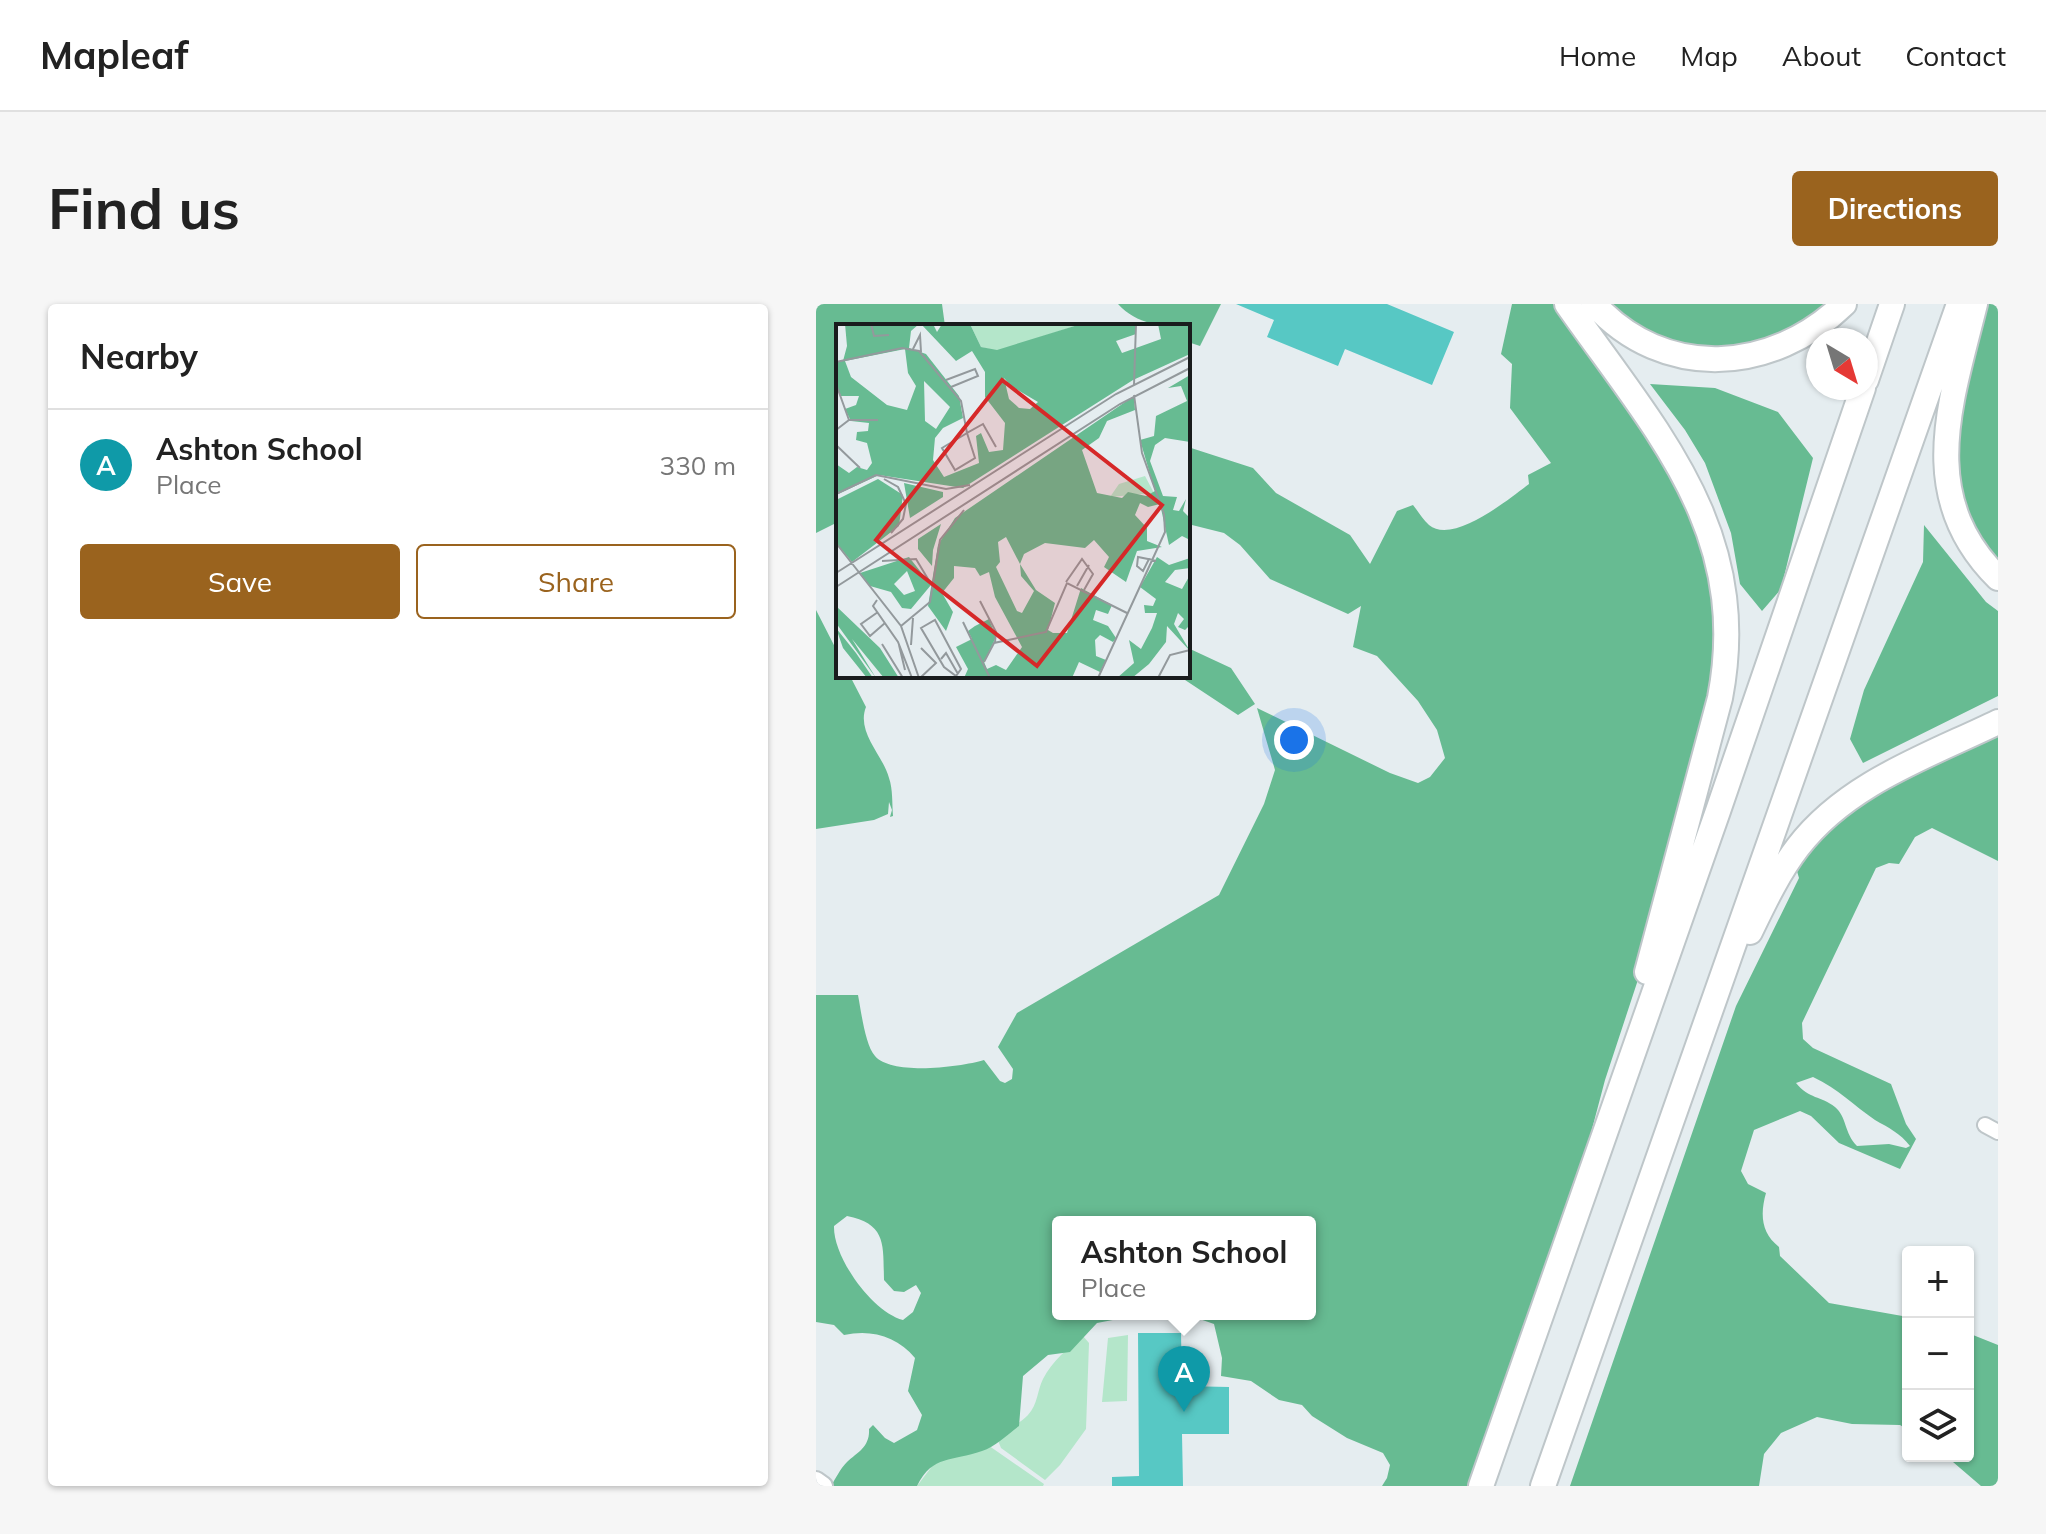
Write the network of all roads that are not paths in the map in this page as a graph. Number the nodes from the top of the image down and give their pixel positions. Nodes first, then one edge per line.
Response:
1 (1567, 304) edge
2 (1594, 304) edge
3 (1844, 304) edge
4 (1892, 304) edge
5 (1959, 304) edge
6 (1975, 304) edge
7 (1878, 345) edge
8 (1859, 400) edge
9 (1998, 578) edge
10 (1998, 722) edge
11 (1700, 1035) junction
12 (1619, 1091) junction
13 (816, 1481) edge
14 (823, 1486) edge
15 (1481, 1486) edge
16 (1543, 1486) edge

1 - 12 highway
2 - 3 highway
4 - 7 highway
5 - 11 highway
6 - 9 highway
8 - 12 highway
10 - 11 highway
11 - 16 highway
12 - 15 highway
13 - 14 street

